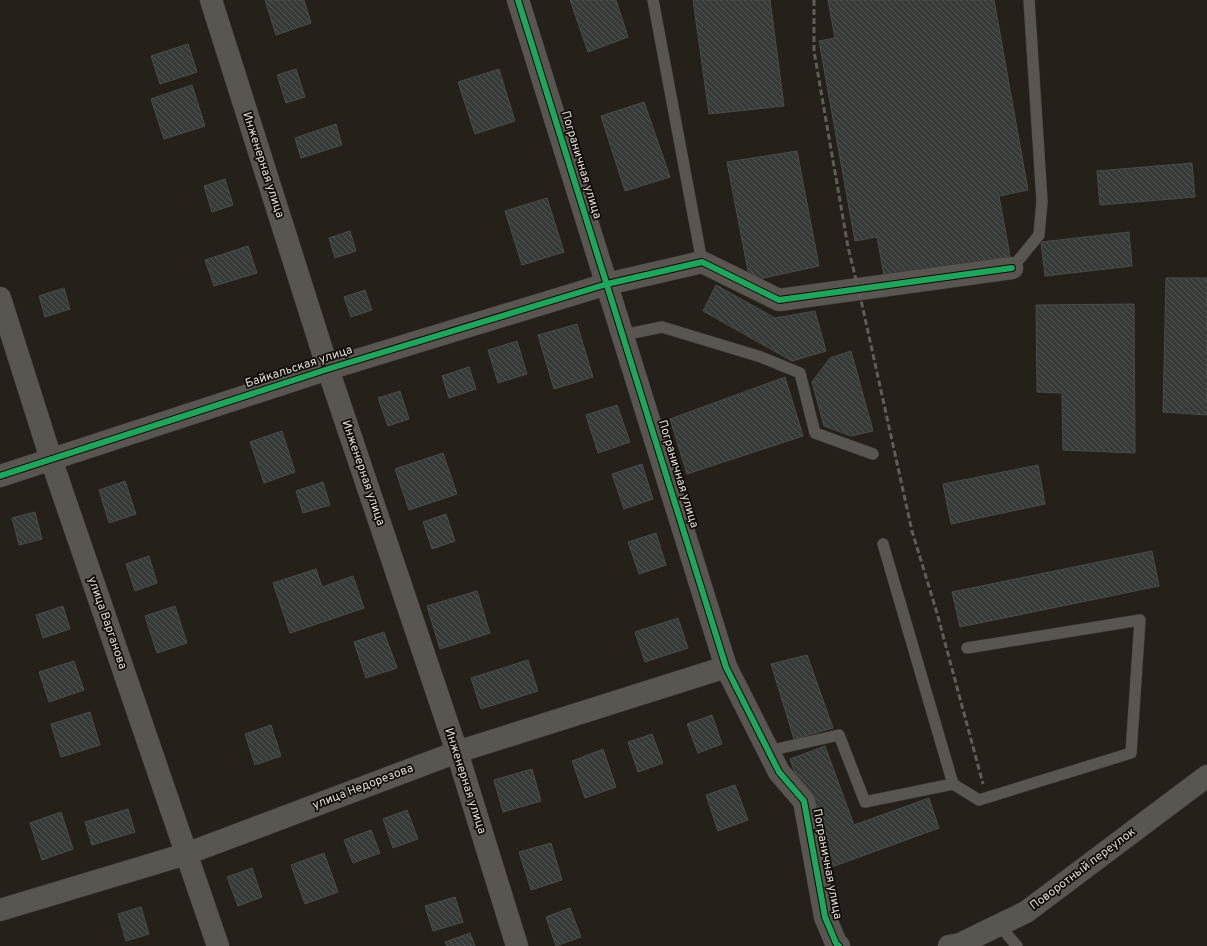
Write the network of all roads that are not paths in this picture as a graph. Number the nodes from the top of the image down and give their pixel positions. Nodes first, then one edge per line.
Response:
1 (211, 0) edge
2 (518, 0) edge
3 (653, 0) edge
4 (1029, 0) edge
5 (702, 262) junction
6 (1012, 268) joint
7 (607, 284) junction
8 (0, 298) edge
9 (623, 335) junction
10 (328, 369) junction
11 (873, 454) dead end
12 (51, 459) junction
13 (0, 476) edge
14 (883, 544) dead end
15 (967, 648) dead end
16 (726, 666) junction
17 (768, 751) junction
18 (456, 752) junction
19 (1207, 776) edge
20 (953, 784) junction
21 (186, 854) junction
22 (0, 910) edge
23 (999, 925) junction
24 (838, 945) edge
25 (218, 946) edge
26 (517, 946) edge
27 (950, 946) edge
28 (1017, 946) edge

1 - 10 street, Инженерная улица
2 - 7 street, Пограничная улица
3 - 5 lane
4 - 6 lane
5 - 6 street
5 - 7 street, Байкальская улица
7 - 9 street, Пограничная улица
7 - 10 street, Байкальская улица
8 - 12 street, улица Варганова
9 - 11 lane
9 - 16 street, Пограничная улица
10 - 12 street, Байкальская улица
10 - 18 street, Инженерная улица
12 - 13 street, Байкальская улица
12 - 21 street, улица Варганова
14 - 20 lane
15 - 20 lane
16 - 17 street, Пограничная улица
16 - 18 street, улица Недорезова
17 - 20 lane
17 - 24 street, Пограничная улица
18 - 21 street, улица Недорезова
18 - 26 street, Инженерная улица
19 - 23 street, Поворотный переулок
21 - 22 street, улица Недорезова
21 - 25 street, улица Варганова
23 - 27 street, Поворотный переулок
23 - 28 lane

